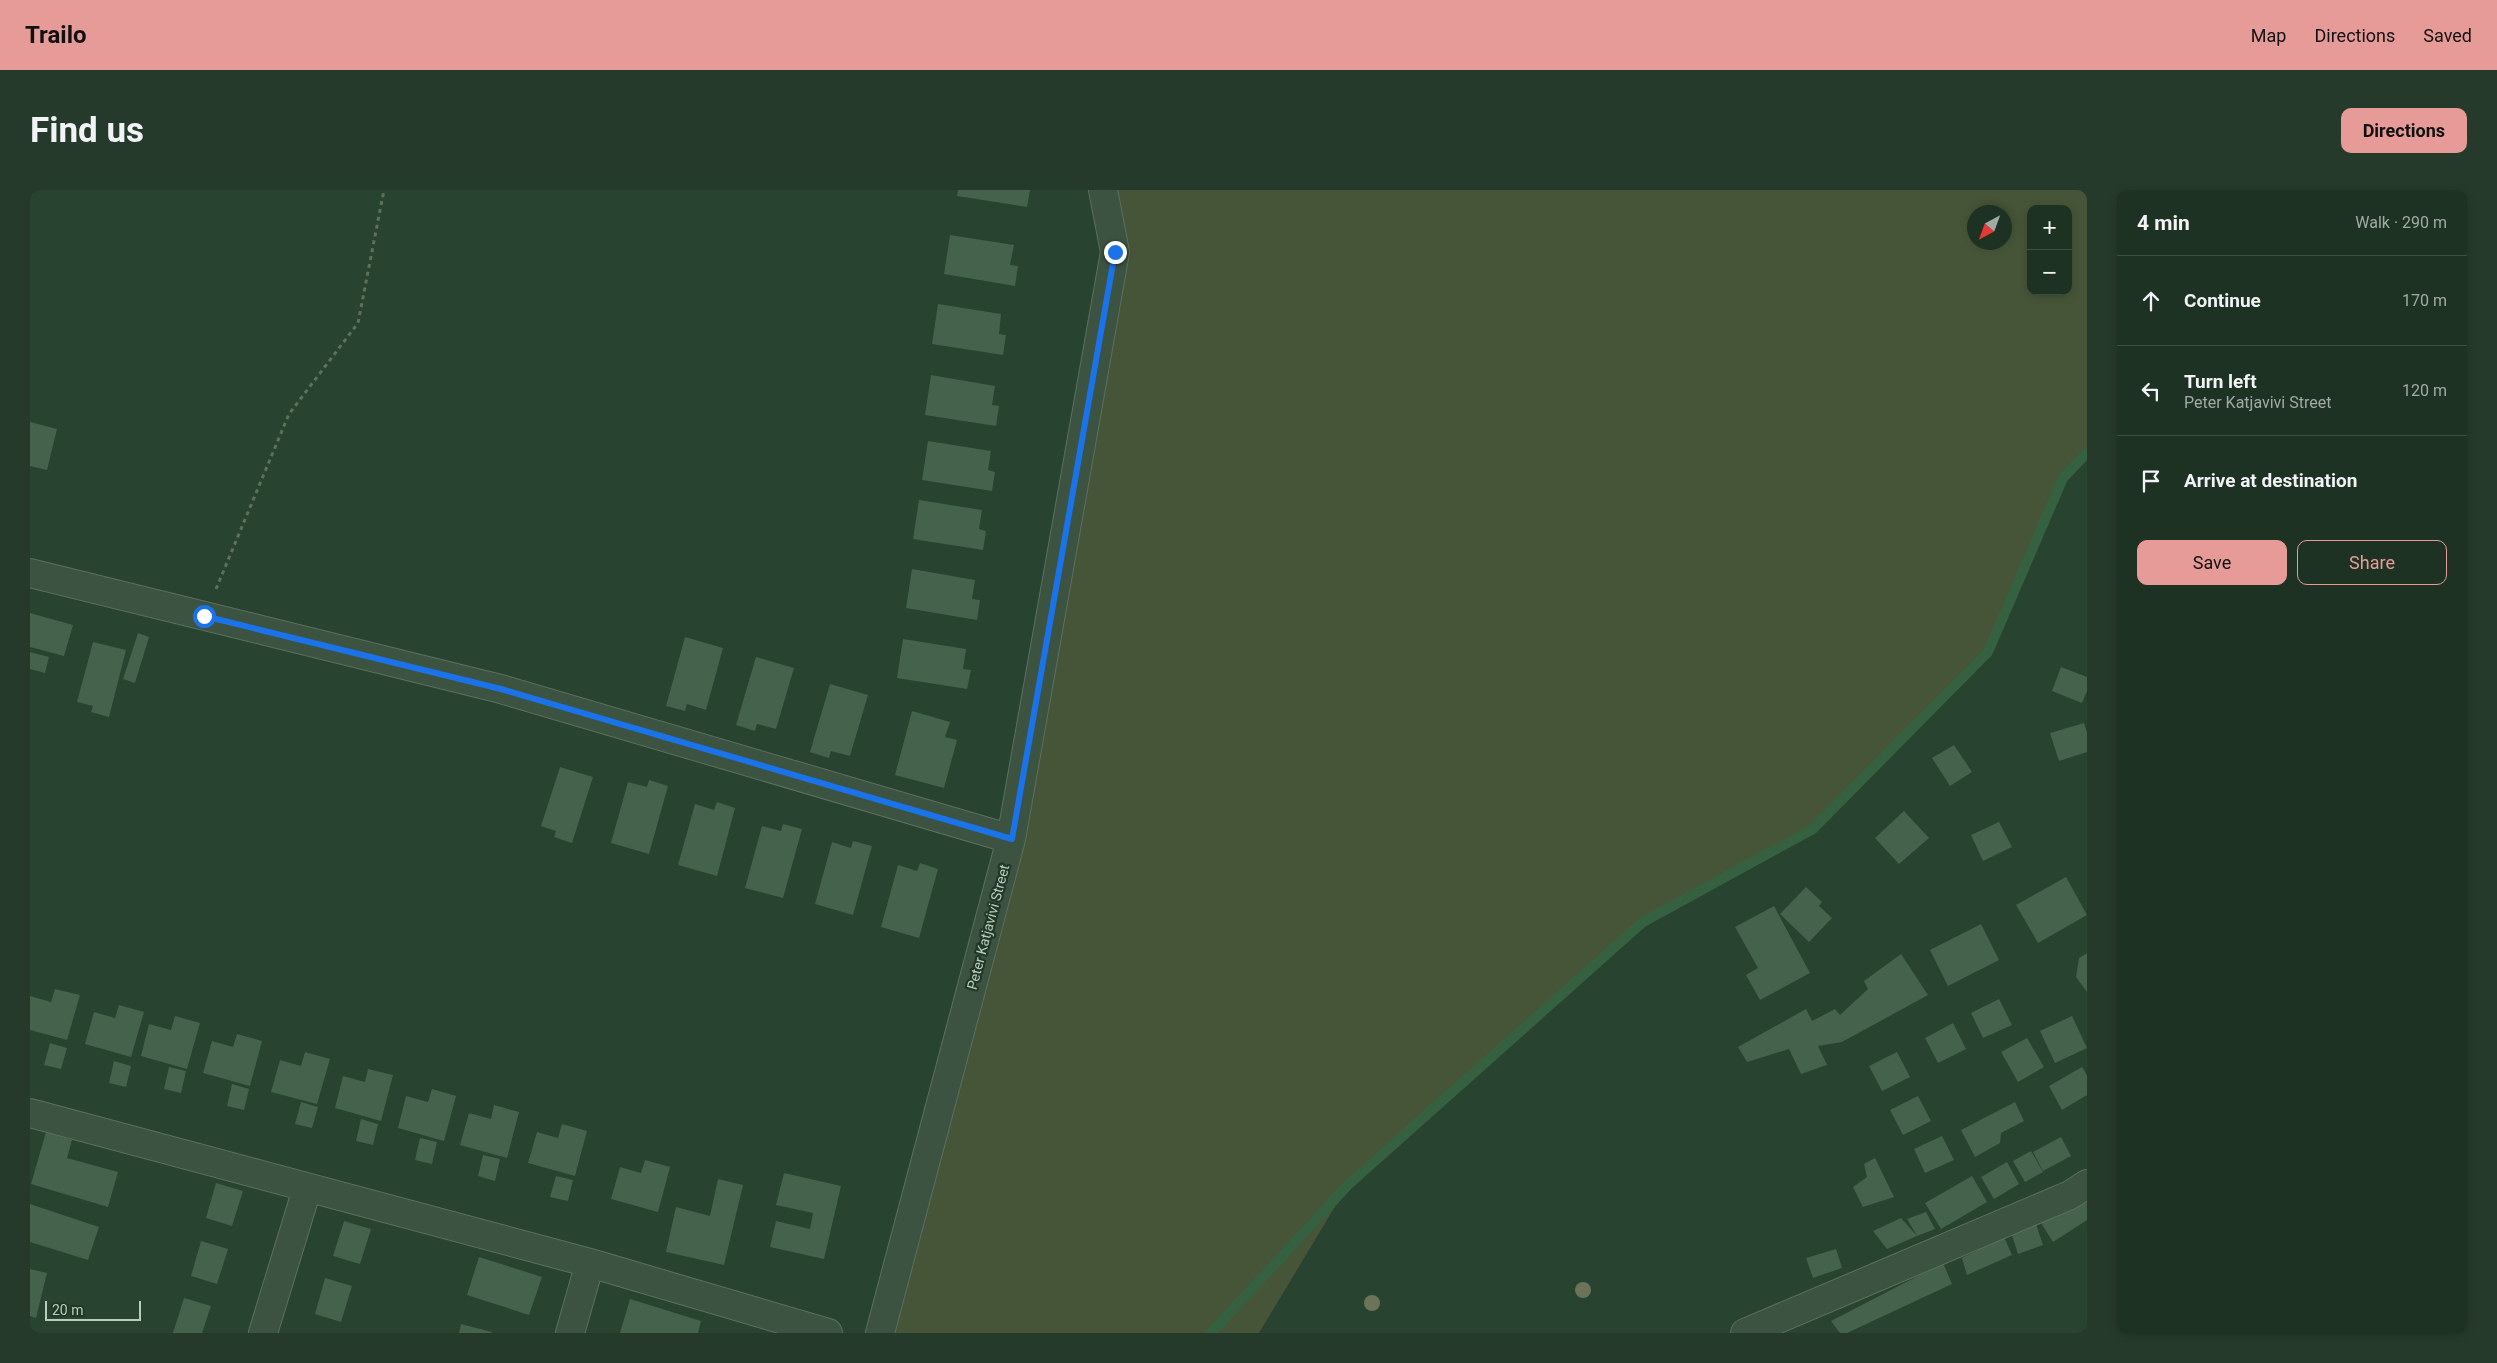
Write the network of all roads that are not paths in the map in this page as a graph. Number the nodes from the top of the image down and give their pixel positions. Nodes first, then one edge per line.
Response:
1 (1103, 190) edge
2 (30, 573) edge
3 (1012, 839) junction
4 (30, 1112) edge
5 (2087, 1184) edge
6 (307, 1189) junction
7 (590, 1264) junction
8 (264, 1333) edge
9 (570, 1333) edge
10 (828, 1333) edge
11 (880, 1333) edge
12 (1745, 1333) edge

1 - 3 street, Peter Katjavivi Street
2 - 3 street
3 - 11 street, Peter Katjavivi Street
4 - 6 street
5 - 12 street
6 - 7 street
6 - 8 street
7 - 9 street
7 - 10 street

